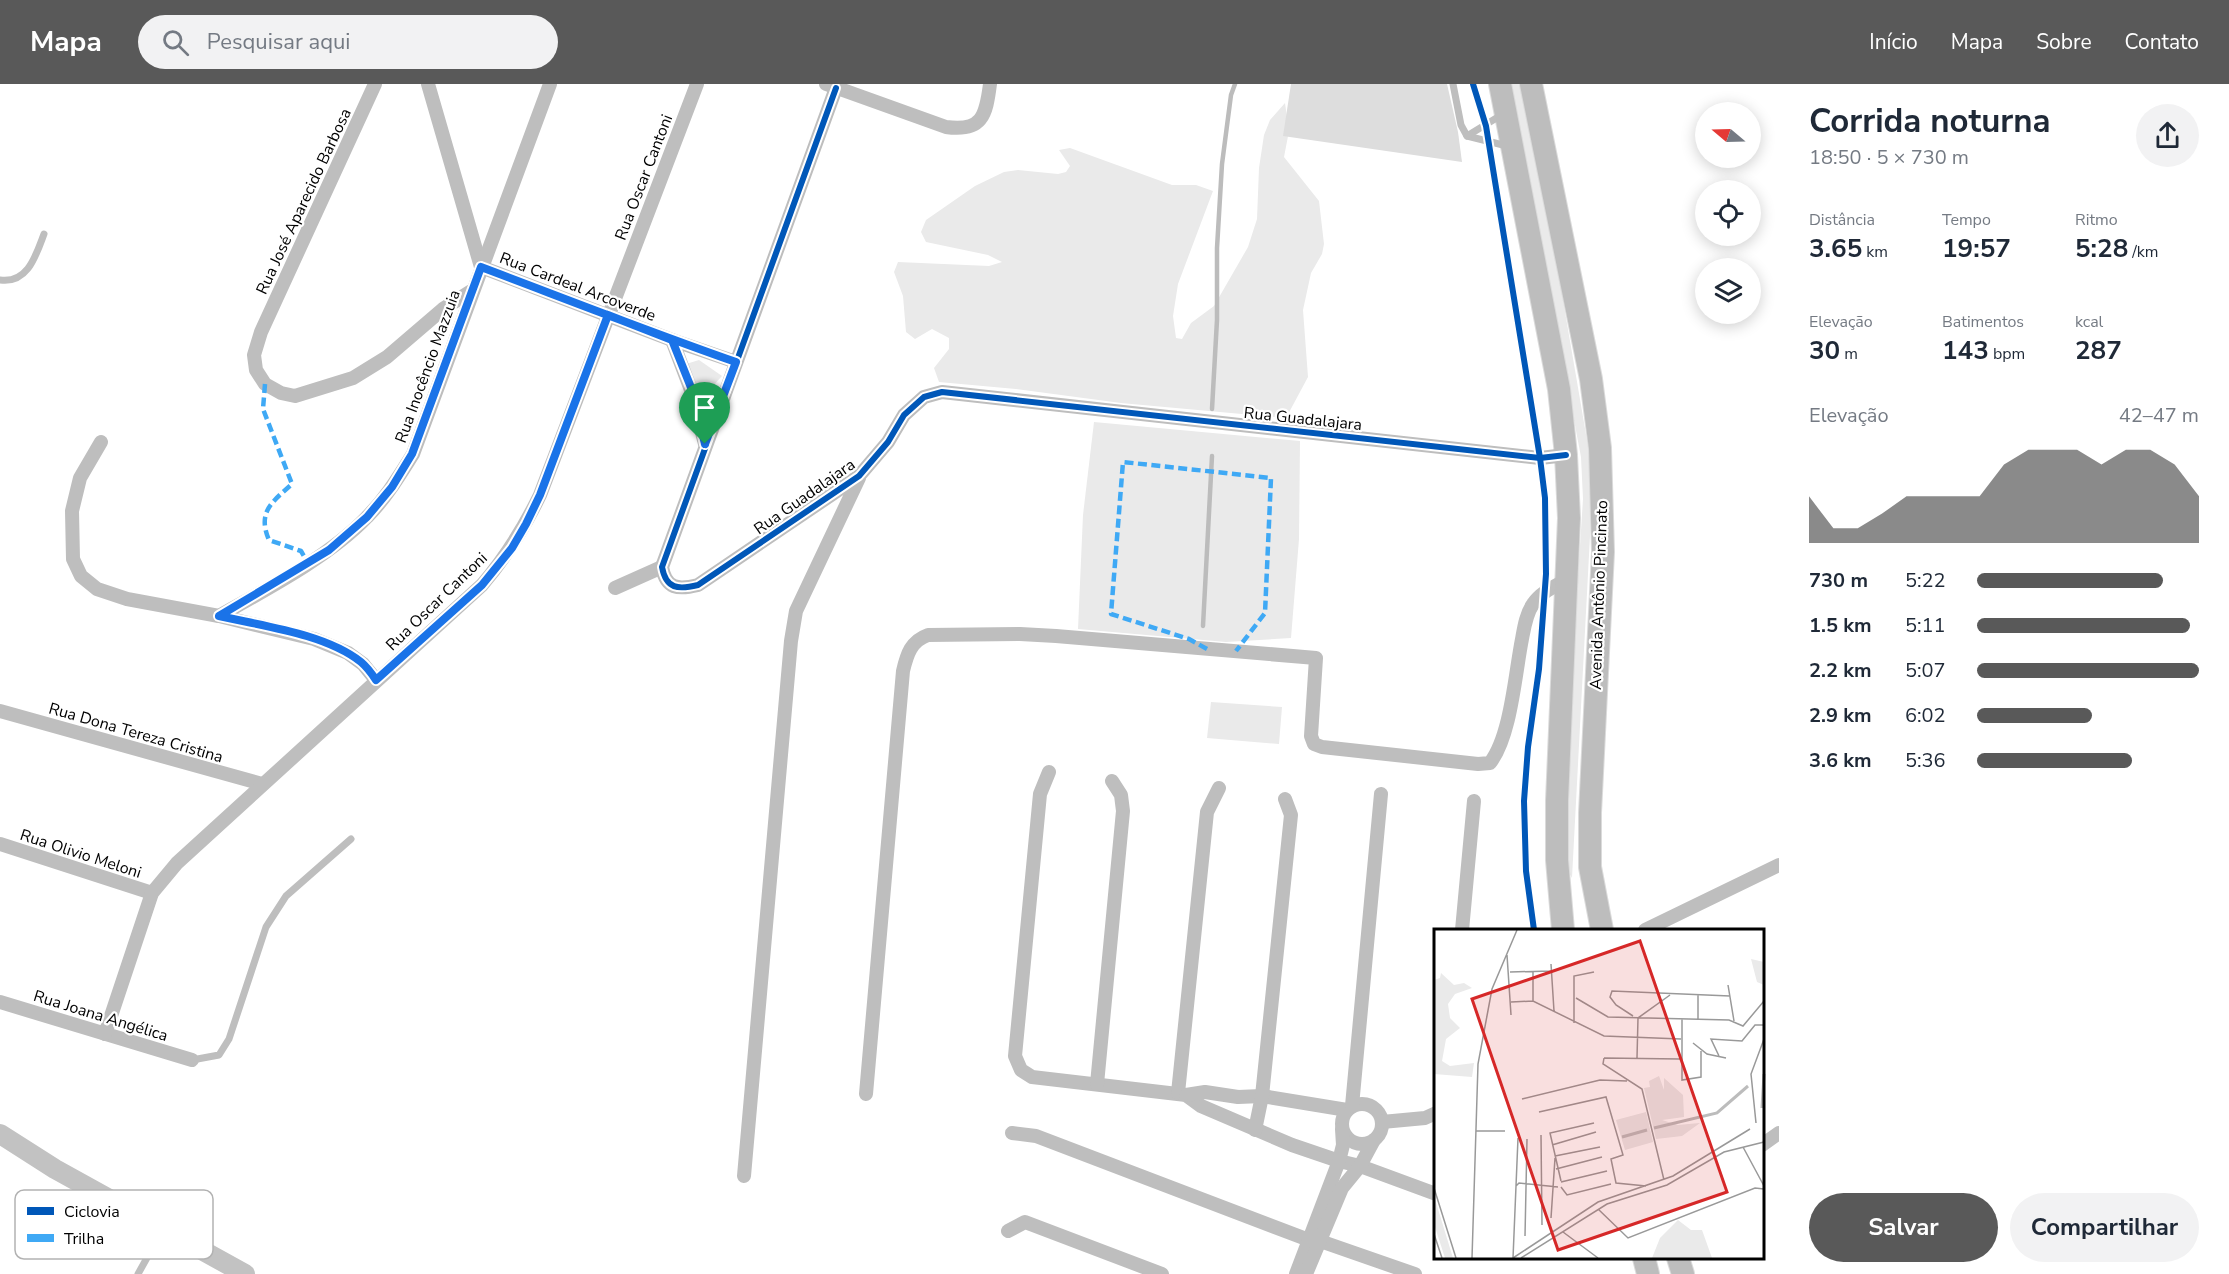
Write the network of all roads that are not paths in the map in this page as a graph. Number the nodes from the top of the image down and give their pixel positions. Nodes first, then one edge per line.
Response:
1 (375, 84) edge
2 (428, 84) edge
3 (550, 84) edge
4 (697, 84) edge
5 (990, 84) edge
6 (1453, 84) edge
7 (1500, 84) edge
8 (1531, 84) edge
9 (831, 86) edge
10 (1506, 113) junction
11 (1467, 136) junction
12 (1513, 147) junction
13 (44, 234) dead end
14 (481, 267) junction
15 (0, 280) edge
16 (473, 290) junction
17 (608, 315) junction
18 (672, 340) junction
19 (736, 362) junction
20 (101, 442) dead end
21 (705, 444) junction
22 (1566, 455) junction
23 (860, 476) junction
24 (662, 567) junction
25 (1566, 580) junction
26 (615, 588) dead end
27 (219, 616) junction
28 (376, 680) junction
29 (0, 711) edge
30 (1049, 772) dead end
31 (1112, 781) dead end
32 (262, 784) junction
33 (1219, 788) dead end
34 (1381, 794) dead end
35 (1285, 799) dead end
36 (1474, 801) dead end
37 (351, 838) dead end
38 (0, 844) edge
39 (1779, 865) edge
40 (152, 893) junction
41 (1562, 924) edge
42 (1462, 929) edge
43 (1596, 929) edge
44 (1601, 929) edge
45 (1647, 929) edge
46 (0, 1002) edge
47 (105, 1034) junction
48 (192, 1060) joint
49 (1097, 1084) junction
50 (866, 1094) dead end
51 (1182, 1094) junction
52 (1262, 1096) junction
53 (1349, 1108) junction
54 (1434, 1114) edge
55 (1382, 1122) junction
56 (1342, 1129) junction
57 (1255, 1130) junction
58 (1012, 1133) dead end
59 (1779, 1133) edge
60 (0, 1134) edge
61 (1374, 1140) junction
62 (1764, 1144) edge
63 (1339, 1161) junction
64 (1360, 1166) junction
65 (744, 1176) dead end
66 (94, 1190) edge
67 (1434, 1193) edge
68 (1008, 1231) dead end
69 (1314, 1240) junction
70 (213, 1256) edge
71 (146, 1259) edge
72 (1644, 1259) edge
73 (1679, 1259) edge
74 (138, 1274) edge
75 (245, 1274) edge
76 (1162, 1274) edge
77 (1296, 1274) edge
78 (1306, 1274) edge
79 (1415, 1274) edge
80 (1648, 1274) edge
81 (1683, 1274) edge

1 - 16 street, Rua José Aparecido Barbosa
2 - 14 street, Rua Cardeal Arcoverde
3 - 14 street, Rua Inocêncio Mazzuia
4 - 17 street, Rua Oscar Cantoni
5 - 9 street
6 - 11 lane
7 - 10 main road, Avenida Antônio Pincinato
8 - 44 main road, Avenida Antônio Pincinato
9 - 19 street
10 - 11 lane
10 - 12 main road, Avenida Antônio Pincinato
11 - 12 lane
12 - 22 main road, Avenida Antônio Pincinato
13 - 15 lane
14 - 16 street, Rua Inocêncio Mazzuia
14 - 17 street, Rua Cardeal Arcoverde
16 - 27 street, Rua Inocêncio Mazzuia
17 - 18 street, Rua Cardeal Arcoverde
17 - 28 street, Rua Oscar Cantoni
18 - 19 street, Rua Cardeal Arcoverde
18 - 21 street
19 - 21 street
20 - 27 street
21 - 24 street
22 - 23 street, Rua Guadalajara
22 - 25 main road, Avenida Antônio Pincinato
23 - 24 street, Rua Guadalajara
23 - 65 street
24 - 26 street
25 - 41 main road, Avenida Antônio Pincinato
25 - 50 street
27 - 28 street
28 - 32 street, Rua Oscar Cantoni
29 - 32 street, Rua Dona Tereza Cristina
30 - 49 street
31 - 49 street
32 - 40 street, Rua Oscar Cantoni
33 - 51 street
34 - 53 street
35 - 52 street
36 - 42 street
37 - 48 lane
38 - 40 street, Rua Olivio Meloni
39 - 45 street
40 - 47 street, Rua Oscar Cantoni
41 - 43 main road
46 - 47 street, Rua Joana Angélica
47 - 48 street, Rua Joana Angélica
49 - 51 street
51 - 52 street
51 - 57 street
52 - 53 street
52 - 57 street
53 - 55 street
53 - 56 street
54 - 55 street
55 - 61 street
56 - 61 street
56 - 63 street
57 - 63 street
58 - 69 street
59 - 62 street
60 - 66 main road
61 - 64 street
63 - 64 street
63 - 69 street
64 - 67 street
64 - 69 street
68 - 76 street
69 - 77 street
69 - 78 street
69 - 79 street
70 - 75 main road
71 - 74 lane
72 - 80 main road
73 - 81 main road

